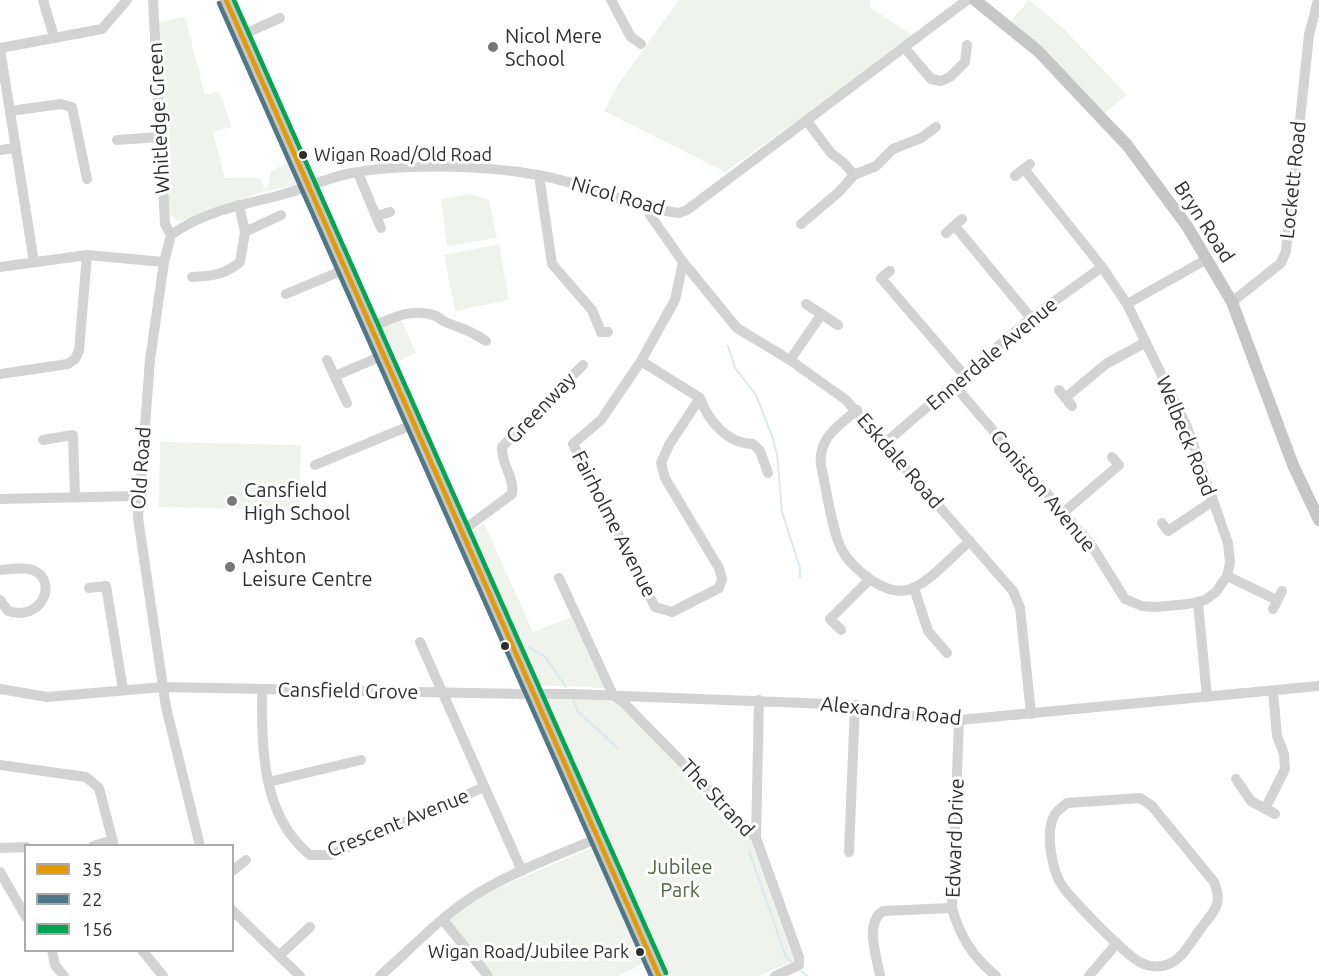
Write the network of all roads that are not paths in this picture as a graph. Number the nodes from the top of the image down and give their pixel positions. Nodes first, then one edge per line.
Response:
1 (43, 0) edge
2 (127, 0) edge
3 (153, 0) edge
4 (226, 0) edge
5 (610, 0) edge
6 (967, 0) edge
7 (975, 0) edge
8 (1318, 0) edge
9 (280, 18) dead end
10 (242, 35) junction
11 (54, 37) junction
12 (641, 44) dead end
13 (967, 45) dead end
14 (0, 48) edge
15 (905, 48) junction
16 (10, 111) junction
17 (807, 121) junction
18 (937, 126) dead end
19 (159, 137) junction
20 (117, 140) dead end
21 (15, 148) junction
22 (0, 150) edge
23 (1023, 170) dead end
24 (358, 173) junction
25 (538, 175) junction
26 (854, 175) junction
27 (87, 179) dead end
28 (310, 188) junction
29 (239, 205) junction
30 (649, 205) junction
31 (390, 212) dead end
32 (281, 215) dead end
33 (377, 216) junction
34 (800, 225) dead end
35 (954, 226) dead end
36 (381, 228) dead end
37 (245, 232) junction
38 (171, 235) junction
39 (87, 255) junction
40 (1207, 259) junction
41 (34, 262) junction
42 (164, 262) junction
43 (683, 262) junction
44 (0, 267) edge
45 (1102, 267) junction
46 (346, 269) junction
47 (890, 271) dead end
48 (192, 277) dead end
49 (286, 294) dead end
50 (1232, 302) junction
51 (806, 304) dead end
52 (1127, 304) junction
53 (821, 315) junction
54 (1031, 318) junction
55 (838, 325) dead end
56 (372, 327) junction
57 (608, 332) dead end
58 (486, 341) dead end
59 (1146, 342) junction
60 (384, 355) junction
61 (327, 360) dead end
62 (790, 360) junction
63 (641, 361) junction
64 (583, 365) dead end
65 (1, 370) edge
66 (335, 376) junction
67 (965, 376) junction
68 (954, 385) junction
69 (700, 398) junction
70 (1065, 398) dead end
71 (347, 403) dead end
72 (857, 411) junction
73 (414, 424) junction
74 (43, 439) dead end
75 (885, 443) junction
76 (1112, 458) dead end
77 (315, 465) dead end
78 (764, 468) dead end
79 (137, 496) junction
80 (75, 497) junction
81 (0, 499) edge
82 (1213, 501) junction
83 (1063, 513) junction
84 (1319, 520) edge
85 (1162, 523) dead end
86 (462, 531) junction
87 (970, 541) junction
88 (0, 570) edge
89 (1227, 576) junction
90 (559, 578) dead end
91 (870, 579) junction
92 (89, 588) dead end
93 (914, 588) junction
94 (0, 600) edge
95 (1277, 600) dead end
96 (1197, 603) junction
97 (841, 630) dead end
98 (420, 642) dead end
99 (947, 653) dead end
100 (1319, 686) edge
101 (163, 687) junction
102 (0, 689) edge
103 (123, 690) junction
104 (262, 690) junction
105 (1273, 691) junction
106 (443, 692) junction
107 (534, 694) junction
108 (613, 695) junction
109 (1207, 697) junction
110 (759, 700) junction
111 (855, 705) junction
112 (1031, 714) junction
113 (959, 720) junction
114 (361, 760) dead end
115 (0, 765) edge
116 (1236, 779) dead end
117 (268, 782) junction
118 (484, 787) junction
119 (598, 838) junction
120 (756, 838) junction
121 (113, 843) edge
122 (199, 844) edge
123 (24, 847) edge
124 (0, 848) edge
125 (848, 852) dead end
126 (246, 860) dead end
127 (234, 869) edge
128 (522, 871) junction
129 (0, 872) edge
130 (952, 908) junction
131 (234, 912) edge
132 (24, 914) edge
133 (443, 920) junction
134 (310, 927) dead end
135 (1117, 943) junction
136 (52, 952) edge
137 (143, 952) edge
138 (279, 956) junction
139 (64, 976) edge
140 (163, 976) edge
141 (300, 976) edge
142 (380, 976) edge
143 (488, 976) edge
144 (659, 976) edge
145 (775, 976) edge
146 (880, 976) edge
147 (996, 976) edge
148 (1089, 976) edge

1 - 11 street
2 - 11 street
3 - 19 street, Whitledge Green
4 - 10 main road
5 - 12 street
6 - 15 street, Nicol Road
7 - 40 main road, Bryn Road
8 - 50 street, Lockett Road
9 - 10 street
10 - 28 main road
11 - 14 street
13 - 15 street
14 - 16 street
15 - 17 street, Nicol Road
16 - 21 street
16 - 27 street
17 - 26 street
17 - 30 street, Nicol Road
18 - 26 street
19 - 20 street
19 - 38 street, Whitledge Green
21 - 22 street
21 - 41 street
23 - 45 street, Welbeck Road
24 - 25 street, Nicol Road
24 - 28 street, Nicol Road
24 - 33 street
25 - 30 street, Nicol Road
25 - 57 street
26 - 34 street
28 - 29 street
28 - 46 main road
29 - 37 street
29 - 38 street
30 - 43 street, Eskdale Road
31 - 33 street
32 - 37 street
33 - 36 street
35 - 54 street
37 - 48 street
38 - 42 street, Old Road
39 - 41 street
39 - 42 street
39 - 65 street
40 - 50 main road, Bryn Road
40 - 52 street
41 - 44 street
42 - 79 street, Old Road
43 - 62 street, Eskdale Road
43 - 63 street, Fairholme Avenue
45 - 52 street, Welbeck Road
45 - 54 street, Ennerdale Avenue
46 - 49 street
46 - 56 main road
47 - 67 street
50 - 84 main road, Bryn Road
51 - 53 street
52 - 59 street, Welbeck Road
53 - 55 street
53 - 62 street
54 - 67 street, Ennerdale Avenue
56 - 58 street
56 - 60 main road
59 - 70 street
59 - 82 street, Welbeck Road
60 - 66 street
60 - 73 main road
61 - 66 street
62 - 72 street, Eskdale Road
63 - 69 street
63 - 69 street, Fairholme Avenue
64 - 86 street, Greenway
66 - 71 street
67 - 68 street, Ennerdale Avenue
68 - 75 street, Ennerdale Avenue
68 - 83 street, Coniston Avenue
69 - 78 street
72 - 75 street, Eskdale Road
72 - 91 street
73 - 77 street
73 - 86 main road
74 - 80 street
75 - 87 street, Eskdale Road
76 - 83 street
79 - 80 street
79 - 101 street, Old Road
80 - 81 street
82 - 85 street
82 - 89 street, Welbeck Road
83 - 96 street, Coniston Avenue
86 - 107 main road
87 - 93 street
87 - 112 street, Eskdale Road
88 - 94 street
89 - 95 street
89 - 96 street
90 - 108 street
91 - 93 street
91 - 97 street
92 - 103 street
93 - 99 street
96 - 109 street
98 - 106 street
100 - 105 street, Alexandra Road
101 - 103 street, Cansfield Grove
101 - 104 street, Cansfield Grove
101 - 122 street, Old Road
102 - 103 street, Cansfield Grove
104 - 106 street, Cansfield Grove
104 - 117 street, Crescent Avenue
105 - 109 street, Alexandra Road
105 - 116 street
106 - 107 street, Cansfield Grove
106 - 118 street
107 - 108 street, Alexandra Road
107 - 119 main road
108 - 110 street, Alexandra Road
108 - 120 street, The Strand
109 - 112 street, Alexandra Road
110 - 111 street, Alexandra Road
110 - 120 street
111 - 113 street, Alexandra Road
111 - 125 street
112 - 113 street, Alexandra Road
113 - 130 street, Edward Drive
114 - 117 street
115 - 121 street
117 - 118 street, Crescent Avenue
118 - 128 street
119 - 128 street
119 - 144 main road
120 - 145 street, The Strand
123 - 124 street
126 - 127 street
128 - 133 street
129 - 132 street
130 - 146 street
130 - 147 street, Edward Drive
131 - 138 street
133 - 142 street
133 - 143 street
134 - 138 street
135 - 135 street
135 - 148 street
136 - 139 street
137 - 140 street
138 - 141 street

